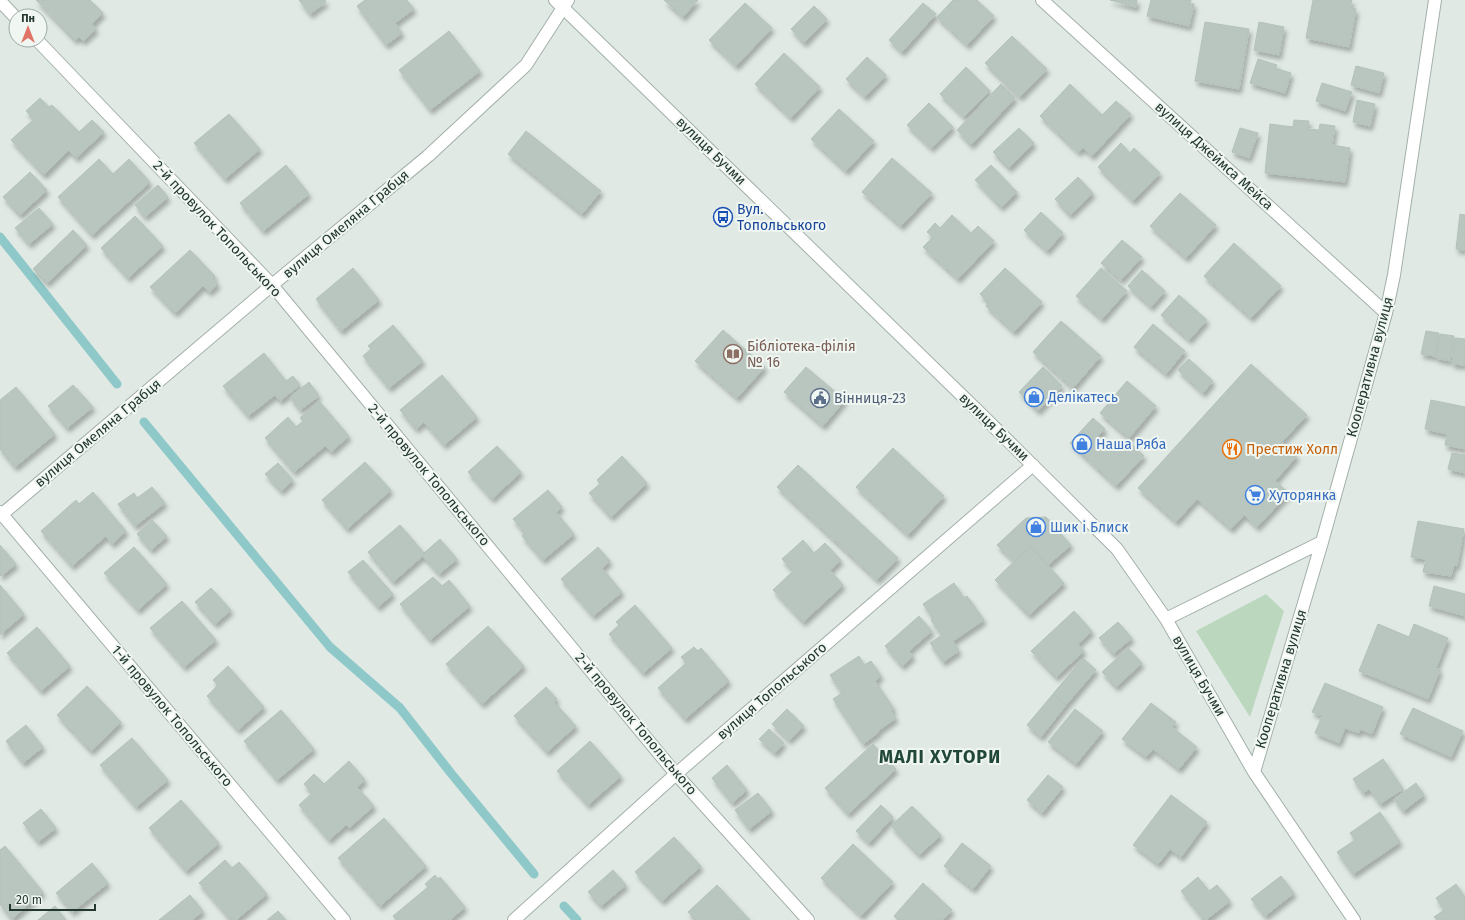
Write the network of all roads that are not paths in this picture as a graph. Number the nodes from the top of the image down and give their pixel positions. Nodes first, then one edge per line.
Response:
1 (1042, 0) edge
2 (1435, 0) edge
3 (0, 1) edge
4 (562, 3) edge
5 (8, 10) edge
6 (45, 48) edge
7 (272, 285) junction
8 (1386, 313) junction
9 (1033, 465) junction
10 (1, 514) edge
11 (1322, 542) junction
12 (1166, 619) junction
13 (1254, 772) junction
14 (676, 774) junction
15 (344, 920) edge
16 (514, 920) edge
17 (808, 920) edge
18 (1354, 920) edge

1 - 8 street, вулиця Джеймса Мейса
2 - 8 street, Кооперативна вулиця
3 - 5 street
4 - 7 street, вулиця Омеляна Грабця
4 - 9 street, вулиця Бучми
6 - 7 street, 2-й провулок Топольського
7 - 10 street, вулиця Омеляна Грабця
7 - 14 street, 2-й провулок Топольського
8 - 11 street, Кооперативна вулиця
9 - 12 street, вулиця Бучми
9 - 14 street, вулиця Топольського
10 - 15 street, 1-й провулок Топольського
11 - 12 street
11 - 13 street, Кооперативна вулиця
12 - 13 street, вулиця Бучми
13 - 18 street, вулиця Бучми
14 - 16 street, вулиця Топольського
14 - 17 street, 2-й провулок Топольського

